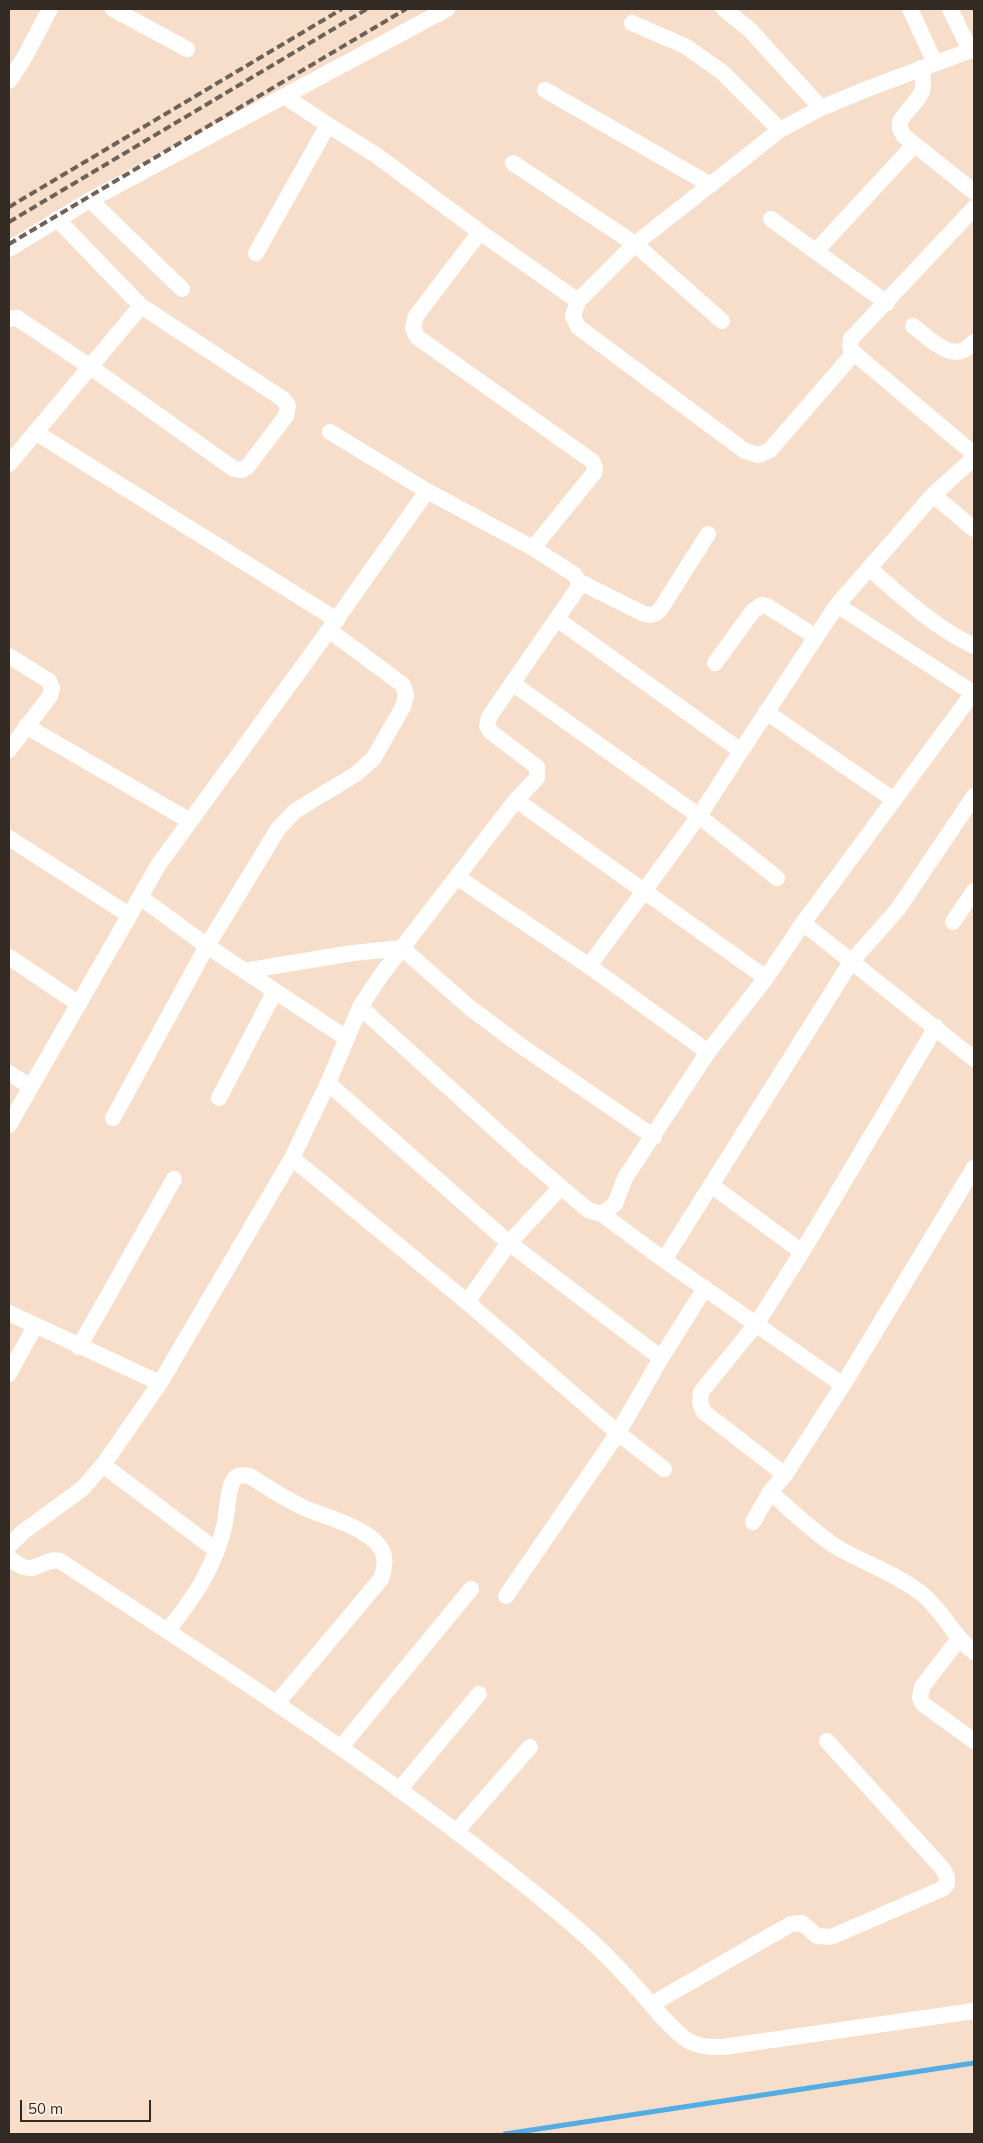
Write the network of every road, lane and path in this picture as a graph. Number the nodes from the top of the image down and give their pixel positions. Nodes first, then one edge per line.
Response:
1 (50, 9) edge
2 (113, 9) edge
3 (447, 9) edge
4 (724, 9) edge
5 (910, 9) edge
6 (950, 9) edge
7 (632, 23) dead end
8 (187, 49) dead end
9 (972, 50) edge
10 (16, 58) edge
11 (928, 65) junction
12 (9, 81) edge
13 (545, 90) dead end
14 (284, 96) junction
15 (822, 108) junction
16 (328, 125) junction
17 (780, 130) junction
18 (914, 145) junction
19 (513, 163) dead end
20 (709, 184) junction
21 (974, 192) edge
22 (90, 200) junction
23 (974, 208) edge
24 (57, 219) junction
25 (771, 219) dead end
26 (480, 232) junction
27 (635, 244) junction
28 (9, 249) edge
29 (816, 251) junction
30 (256, 253) dead end
31 (182, 289) dead end
32 (578, 302) junction
33 (887, 303) junction
34 (140, 306) junction
35 (9, 318) edge
36 (722, 321) dead end
37 (913, 326) dead end
38 (974, 342) edge
39 (854, 353) junction
40 (89, 366) junction
41 (35, 432) junction
42 (330, 432) dead end
43 (974, 454) edge
44 (974, 458) edge
45 (9, 464) edge
46 (427, 491) junction
47 (933, 495) junction
48 (974, 529) edge
49 (708, 534) dead end
50 (533, 548) junction
51 (869, 568) junction
52 (578, 581) junction
53 (836, 605) junction
54 (557, 619) junction
55 (333, 625) junction
56 (816, 636) junction
57 (974, 646) edge
58 (9, 656) edge
59 (715, 663) dead end
60 (512, 683) junction
61 (974, 693) edge
62 (766, 712) junction
63 (26, 726) junction
64 (9, 750) edge
65 (741, 751) junction
66 (974, 796) edge
67 (516, 800) junction
68 (894, 800) junction
69 (699, 816) junction
70 (190, 821) junction
71 (9, 838) edge
72 (457, 877) junction
73 (778, 878) dead end
74 (974, 890) edge
75 (643, 891) junction
76 (140, 896) junction
77 (129, 915) junction
78 (953, 922) dead end
79 (803, 923) junction
80 (206, 946) junction
81 (402, 948) junction
82 (9, 957) edge
83 (851, 962) junction
84 (589, 966) junction
85 (244, 971) junction
86 (766, 978) junction
87 (275, 991) junction
88 (79, 1004) junction
89 (360, 1007) junction
90 (936, 1028) junction
91 (346, 1038) junction
92 (708, 1052) junction
93 (974, 1059) edge
94 (9, 1073) edge
95 (328, 1083) junction
96 (31, 1087) junction
97 (219, 1098) dead end
98 (113, 1118) dead end
99 (9, 1125) edge
100 (654, 1137) junction
101 (292, 1158) junction
102 (974, 1168) edge
103 (174, 1179) dead end
104 (711, 1185) junction
105 (561, 1187) junction
106 (602, 1214) junction
107 (509, 1244) junction
108 (802, 1252) junction
109 (664, 1260) junction
110 (704, 1288) junction
111 (466, 1302) junction
112 (9, 1313) edge
113 (757, 1324) junction
114 (35, 1326) junction
115 (79, 1347) junction
116 (661, 1358) junction
117 (9, 1374) edge
118 (160, 1383) junction
119 (844, 1385) junction
120 (618, 1433) junction
121 (103, 1465) junction
122 (664, 1468) dead end
123 (785, 1476) junction
124 (770, 1492) junction
125 (753, 1522) dead end
126 (9, 1546) edge
127 (216, 1550) junction
128 (9, 1558) edge
129 (471, 1589) dead end
130 (506, 1596) dead end
131 (168, 1631) junction
132 (959, 1639) junction
133 (974, 1652) edge
134 (479, 1694) dead end
135 (278, 1703) junction
136 (827, 1741) dead end
137 (974, 1741) edge
138 (341, 1746) junction
139 (530, 1746) dead end
140 (399, 1790) junction
141 (456, 1832) junction
142 (652, 2004) junction
143 (974, 2011) edge

1 - 10 street
2 - 8 street
3 - 14 street
4 - 15 street
5 - 11 street
6 - 9 street
7 - 17 street
9 - 11 street
10 - 12 street
11 - 15 street
11 - 18 street
13 - 20 street
14 - 16 street
14 - 22 street
15 - 17 street
16 - 26 street
16 - 30 street
17 - 20 street
18 - 21 street
18 - 29 street
19 - 27 street
20 - 27 street
22 - 24 street
22 - 31 street
23 - 33 street
24 - 28 street
24 - 34 street
25 - 29 street
26 - 32 street
26 - 50 street
27 - 32 street
27 - 36 street
29 - 33 street
32 - 39 street
33 - 39 street
34 - 40 street
34 - 40 street
35 - 40 street
37 - 38 street
39 - 43 street
40 - 41 street
41 - 45 street
41 - 55 street
42 - 46 street
44 - 47 street
46 - 50 street
46 - 55 street
47 - 48 street
47 - 51 street
49 - 52 street
50 - 52 street
51 - 53 street
51 - 57 street
52 - 54 street
53 - 56 street
53 - 61 street
54 - 60 street
54 - 65 street
55 - 70 street
55 - 80 street
56 - 59 street
56 - 62 street
58 - 63 street
60 - 67 street
60 - 69 street
61 - 68 street
62 - 65 street
62 - 68 street
63 - 64 street
63 - 70 street
65 - 69 street
66 - 83 street
67 - 72 street
67 - 75 street
68 - 79 street
69 - 73 street
69 - 75 street
70 - 76 street
71 - 77 street
72 - 81 street
72 - 84 street
74 - 78 street
75 - 84 street
75 - 86 street
76 - 77 street
76 - 80 street
77 - 88 street
79 - 83 street
79 - 86 street
80 - 85 street
80 - 98 street
81 - 85 street
81 - 89 street
81 - 100 street
82 - 88 street
83 - 90 street
83 - 104 street
84 - 92 street
85 - 87 street
86 - 92 street
87 - 91 street
87 - 97 street
88 - 96 street
89 - 91 street
89 - 105 street
90 - 93 street
90 - 108 street
91 - 95 street
92 - 100 street
94 - 96 street
95 - 101 street
95 - 107 street
96 - 99 street
100 - 106 street
101 - 111 street
101 - 118 street
102 - 119 street
103 - 115 street
104 - 108 street
104 - 109 street
105 - 106 street
105 - 107 street
106 - 109 street
107 - 111 street
107 - 116 street
108 - 113 street
109 - 110 street
110 - 113 street
110 - 116 street
111 - 120 street
112 - 114 street
113 - 119 street
113 - 123 street
114 - 115 street
114 - 117 street
115 - 118 street
116 - 120 street
118 - 121 street
119 - 123 street
120 - 122 street
120 - 130 street
121 - 126 street
121 - 127 street
123 - 124 street
124 - 125 street
124 - 132 street
127 - 131 street
127 - 135 street
128 - 131 street
129 - 138 street
131 - 135 street
132 - 133 street
132 - 137 street
134 - 140 street
135 - 138 street
136 - 142 street
138 - 140 street
139 - 141 street
140 - 141 street
141 - 142 street
142 - 143 street

